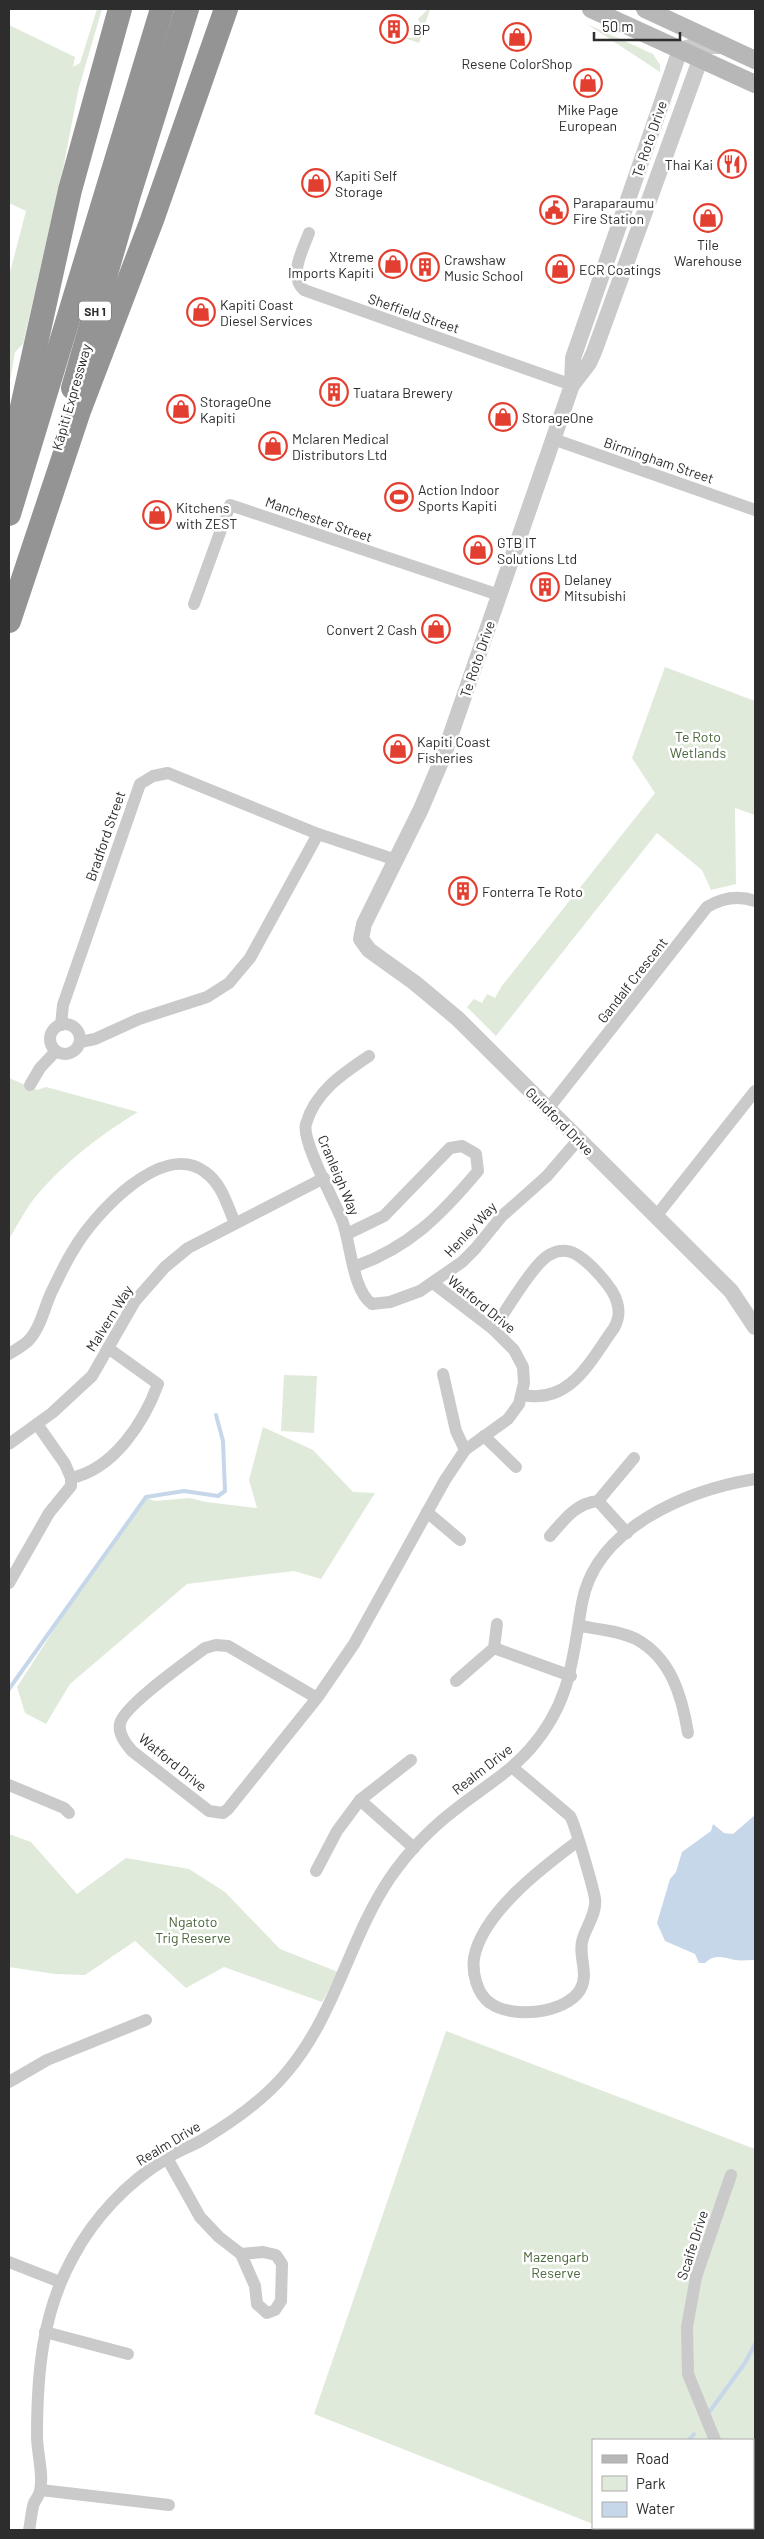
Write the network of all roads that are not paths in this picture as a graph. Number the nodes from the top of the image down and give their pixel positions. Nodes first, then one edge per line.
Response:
1 (120, 9) edge
2 (162, 9) edge
3 (187, 9) edge
4 (226, 9) edge
5 (591, 9) edge
6 (645, 9) edge
7 (669, 20) junction
8 (727, 47) junction
9 (691, 52) junction
10 (755, 60) edge
11 (755, 84) edge
12 (666, 88) junction
13 (680, 114) junction
14 (617, 232) junction
15 (309, 233) dead end
16 (635, 238) junction
17 (572, 385) junction
18 (553, 439) junction
19 (9, 467) edge
20 (755, 510) edge
21 (9, 514) edge
22 (499, 595) junction
23 (194, 604) dead end
24 (9, 614) edge
25 (9, 621) edge
26 (318, 834) junction
27 (396, 860) junction
28 (755, 901) edge
29 (364, 924) joint
30 (61, 1025) junction
31 (80, 1042) junction
32 (56, 1051) junction
33 (369, 1056) dead end
34 (30, 1085) dead end
35 (755, 1090) edge
36 (548, 1109) junction
37 (578, 1140) junction
38 (324, 1178) junction
39 (657, 1215) junction
40 (234, 1223) junction
41 (347, 1234) junction
42 (354, 1267) junction
43 (433, 1284) junction
44 (366, 1300) joint
45 (755, 1327) edge
46 (493, 1329) junction
47 (108, 1348) junction
48 (9, 1354) edge
49 (444, 1374) dead end
50 (523, 1395) junction
51 (37, 1424) junction
52 (484, 1436) junction
53 (9, 1444) edge
54 (465, 1450) junction
55 (634, 1458) dead end
56 (516, 1467) dead end
57 (71, 1478) junction
58 (755, 1479) edge
59 (598, 1501) junction
60 (427, 1512) junction
61 (627, 1533) junction
62 (550, 1536) dead end
63 (460, 1540) dead end
64 (9, 1583) edge
65 (497, 1624) dead end
66 (580, 1626) junction
67 (494, 1648) junction
68 (571, 1676) junction
69 (456, 1681) dead end
70 (317, 1698) junction
71 (688, 1733) dead end
72 (411, 1760) dead end
73 (512, 1767) junction
74 (9, 1785) edge
75 (360, 1800) junction
76 (69, 1813) dead end
77 (578, 1841) junction
78 (414, 1848) junction
79 (316, 1871) dead end
80 (146, 2020) dead end
81 (9, 2082) edge
82 (167, 2158) junction
83 (731, 2176) dead end
84 (241, 2254) junction
85 (9, 2262) edge
86 (60, 2282) junction
87 (45, 2332) junction
88 (128, 2354) dead end
89 (715, 2439) edge
90 (41, 2490) junction
91 (169, 2505) dead end
92 (29, 2530) edge

1 - 19 highway
2 - 21 highway, Kāpiti Expressway / SH 1
3 - 24 highway, Kāpiti Expressway / SH 1
4 - 25 highway
5 - 9 main road
6 - 7 main road
7 - 8 main road
7 - 9 street
8 - 9 street
8 - 10 main road
9 - 11 main road
9 - 12 street, Te Roto Drive
9 - 13 street, Te Roto Drive
12 - 13 street
12 - 14 street, Te Roto Drive
13 - 16 street, Te Roto Drive
14 - 16 street
14 - 17 street, Te Roto Drive
15 - 17 street, Sheffield Street
16 - 17 street, Te Roto Drive
17 - 18 street, Te Roto Drive
18 - 20 street, Birmingham Street
18 - 22 street, Te Roto Drive
22 - 23 street, Manchester Street
22 - 27 street, Te Roto Drive
26 - 27 street, Bradford Street
26 - 30 street, Bradford Street
26 - 31 street
27 - 29 street, Te Roto Drive
28 - 36 street, Gandalf Crescent
29 - 36 street, Guildford Drive
30 - 31 street
30 - 32 street, Bradford Street
31 - 32 street
32 - 34 street
33 - 38 street, Cranleigh Way
35 - 39 street
36 - 37 street, Guildford Drive
37 - 39 street, Guildford Drive
37 - 43 street, Henley Way
38 - 40 street, Malvern Way
38 - 41 street, Cranleigh Way
39 - 45 street, Guildford Drive
40 - 47 street, Malvern Way
40 - 48 street
41 - 42 street, Cranleigh Way
41 - 42 street
42 - 44 street, Cranleigh Way
43 - 44 street, Henley Way
43 - 46 street, Watford Drive
46 - 50 street, Watford Drive
46 - 50 street
47 - 51 street, Malvern Way
47 - 57 street
49 - 54 street
50 - 52 street, Watford Drive
51 - 53 street, Malvern Way
51 - 57 street
52 - 54 street, Watford Drive
52 - 56 street
54 - 60 street, Watford Drive
55 - 59 street
57 - 64 street
58 - 61 street, Realm Drive
59 - 61 street
59 - 62 street
60 - 63 street
60 - 70 street, Watford Drive
61 - 66 street, Realm Drive
65 - 67 street
66 - 68 street, Realm Drive
66 - 71 street
67 - 68 street
67 - 69 street
68 - 73 street, Realm Drive
70 - 70 street, Watford Drive
72 - 75 street
73 - 77 street
73 - 78 street, Realm Drive
74 - 76 street
75 - 78 street
75 - 79 street
77 - 77 street
78 - 82 street, Realm Drive
80 - 81 street
82 - 84 street
82 - 86 street, Realm Drive
83 - 89 street, Scaife Drive
84 - 84 street
85 - 86 street
86 - 87 street, Realm Drive
87 - 88 street
87 - 90 street, Realm Drive
90 - 91 street
90 - 92 street, Realm Drive

